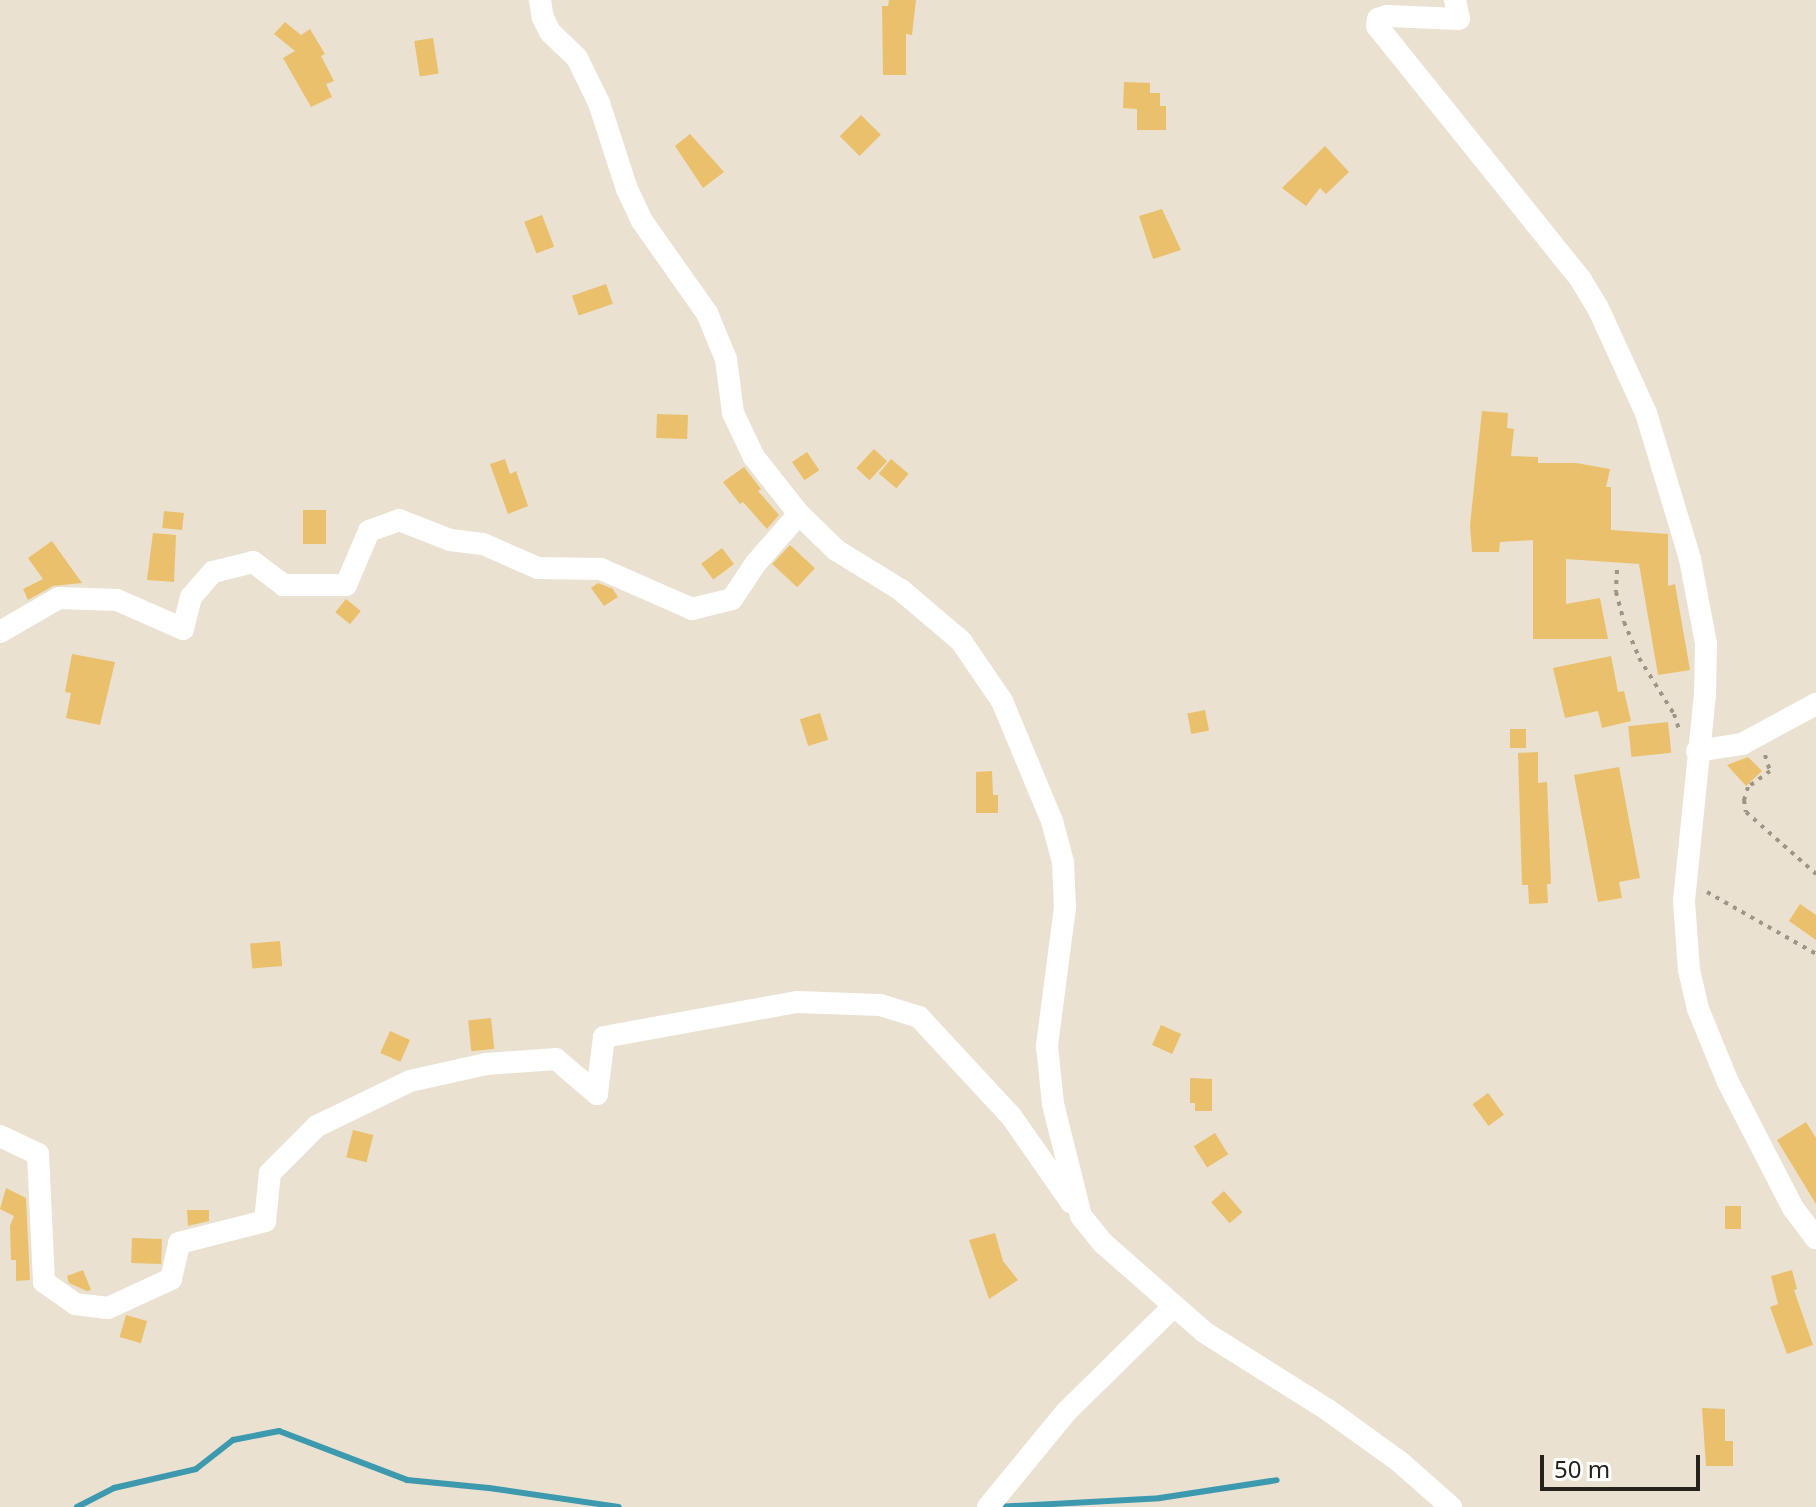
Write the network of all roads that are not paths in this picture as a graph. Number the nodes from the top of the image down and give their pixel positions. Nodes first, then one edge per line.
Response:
1 (540, 0) edge
2 (1455, 0) edge
3 (799, 514) junction
4 (0, 632) edge
5 (1816, 704) edge
6 (1697, 748) junction
7 (0, 1136) edge
8 (1081, 1216) junction
9 (1816, 1238) edge
10 (1173, 1307) junction
11 (988, 1507) edge
12 (1451, 1507) edge

1 - 3 street
2 - 6 street
3 - 4 street
3 - 8 street
5 - 6 street
6 - 9 street
7 - 8 street
8 - 10 street
10 - 11 street
10 - 12 street

